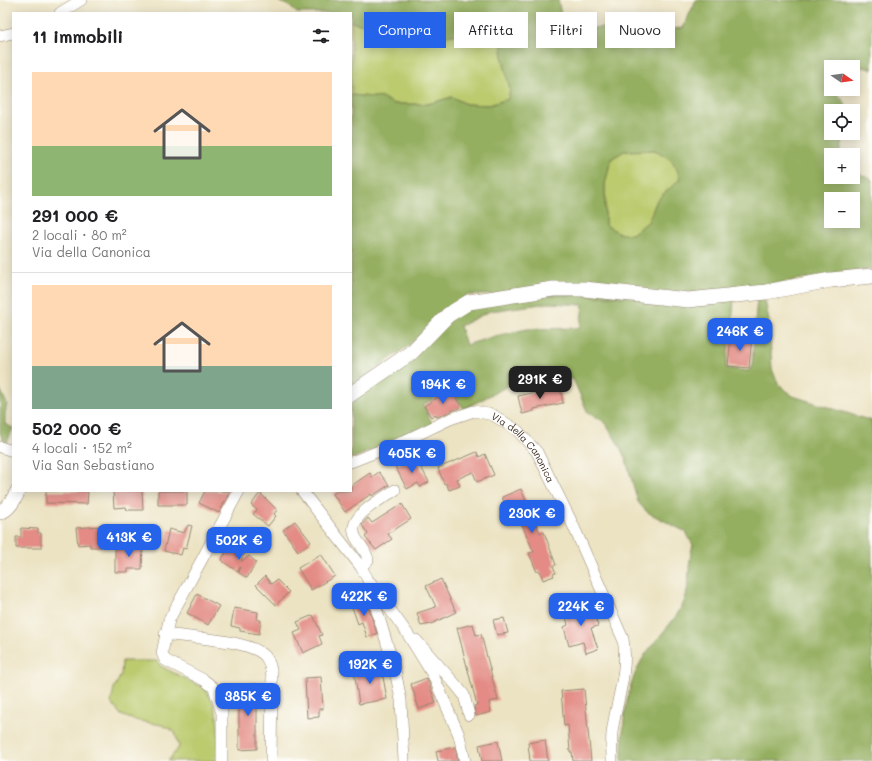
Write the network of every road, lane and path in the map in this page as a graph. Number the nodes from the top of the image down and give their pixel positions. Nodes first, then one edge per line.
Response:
1 (81, 0) edge
2 (62, 12) edge
3 (12, 32) edge
4 (0, 36) edge
5 (872, 276) edge
6 (352, 393) edge
7 (352, 462) edge
8 (395, 490) dead end
9 (18, 492) edge
10 (238, 492) edge
11 (303, 492) edge
12 (0, 512) edge
13 (362, 567) junction
14 (367, 578) junction
15 (407, 633) junction
16 (165, 634) junction
17 (469, 715) dead end
18 (222, 761) edge
19 (271, 761) edge
20 (404, 761) edge
21 (465, 761) edge
22 (612, 761) edge

1 - 2 street
3 - 4 street
5 - 6 street
7 - 22 street, Via della Canonica
8 - 13 street
9 - 12 street
10 - 16 street
11 - 13 street
13 - 14 street
14 - 15 street
14 - 20 street
15 - 17 street
15 - 21 street
16 - 18 street
16 - 19 street

